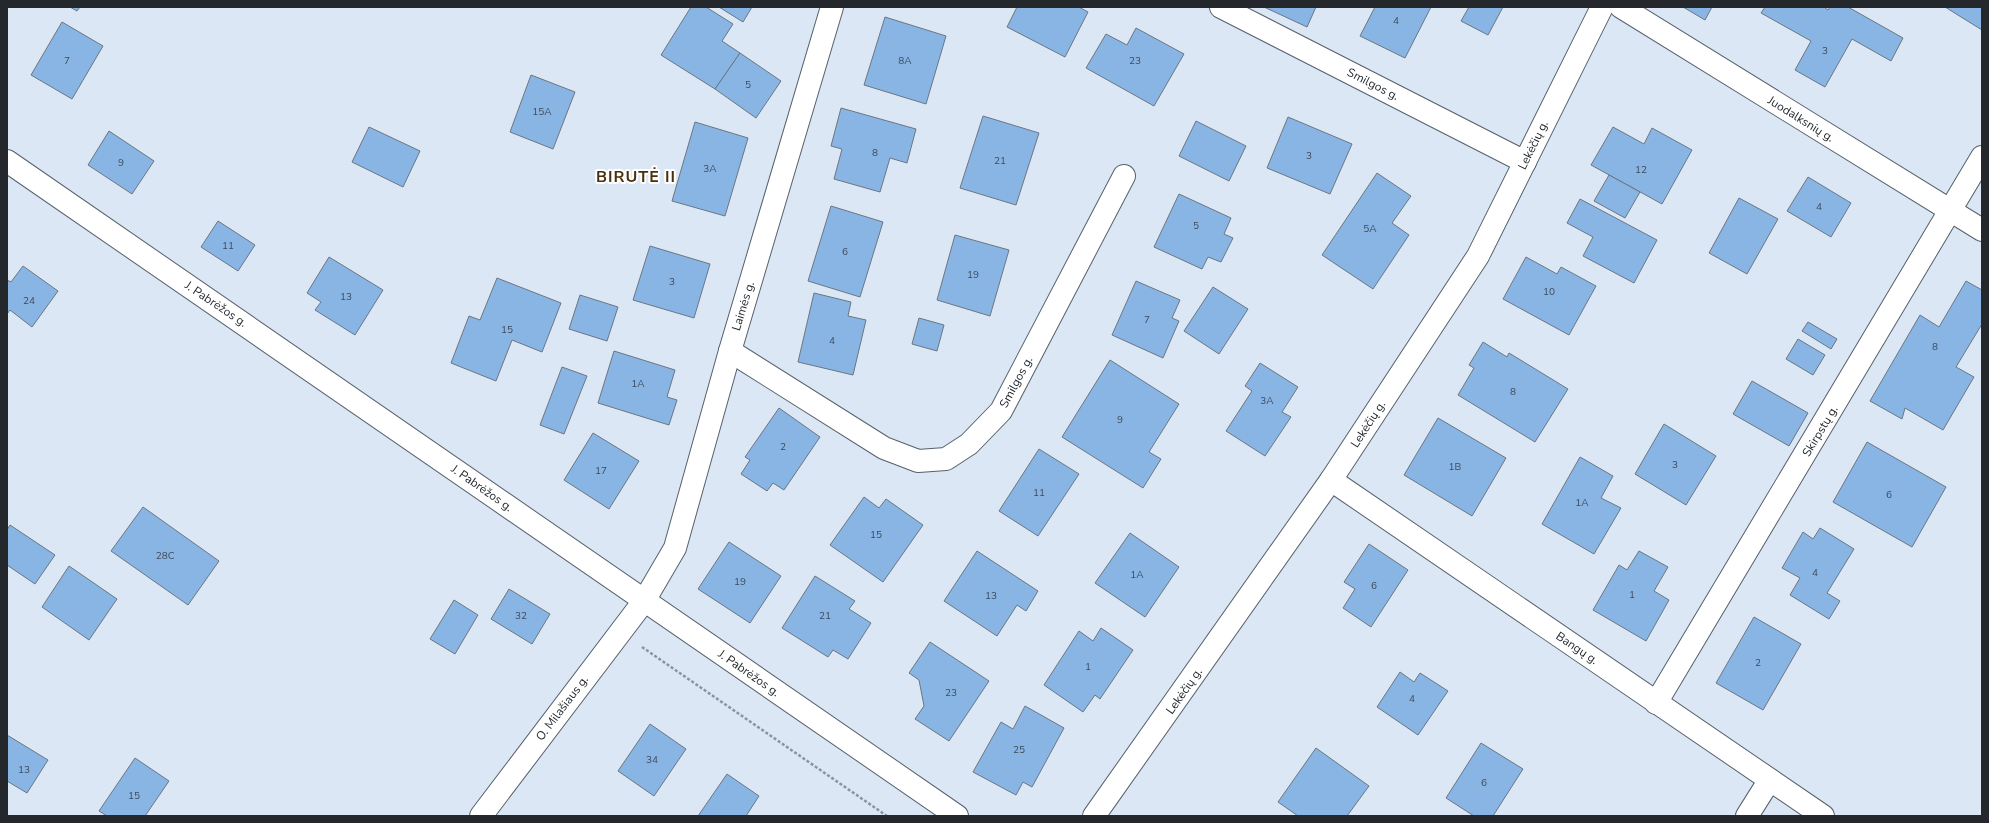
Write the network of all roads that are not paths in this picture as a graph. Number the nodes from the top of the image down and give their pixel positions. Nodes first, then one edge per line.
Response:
1 (832, 7) edge
2 (1221, 7) edge
3 (1602, 7) edge
4 (1621, 7) edge
5 (1982, 158) edge
6 (7, 161) edge
7 (1525, 162) junction
8 (1124, 176) dead end
9 (1951, 212) junction
10 (1982, 230) edge
11 (730, 351) junction
12 (1331, 480) junction
13 (644, 601) junction
14 (1656, 703) junction
15 (1769, 781) junction
16 (481, 816) edge
17 (957, 816) edge
18 (1094, 816) edge
19 (1747, 816) edge
20 (1823, 816) edge

1 - 11 street, Laimės g.
2 - 7 street, Smilgos g.
3 - 7 street, Lekėčių g.
4 - 9 street, Juodalksnių g.
5 - 9 street, Skirpstų g.
6 - 13 street, J. Pabrėžos g.
7 - 12 street, Lekėčių g.
8 - 11 street, Smilgos g.
9 - 10 street, Juodalksnių g.
9 - 14 street, Skirpstų g.
11 - 13 street, Laimės g.
12 - 14 street, Bangų g.
12 - 18 street, Lekėčių g.
13 - 16 street, O. Milašiaus g.
13 - 17 street, J. Pabrėžos g.
14 - 15 street, Bangų g.
15 - 19 street
15 - 20 street, Bangų g.

